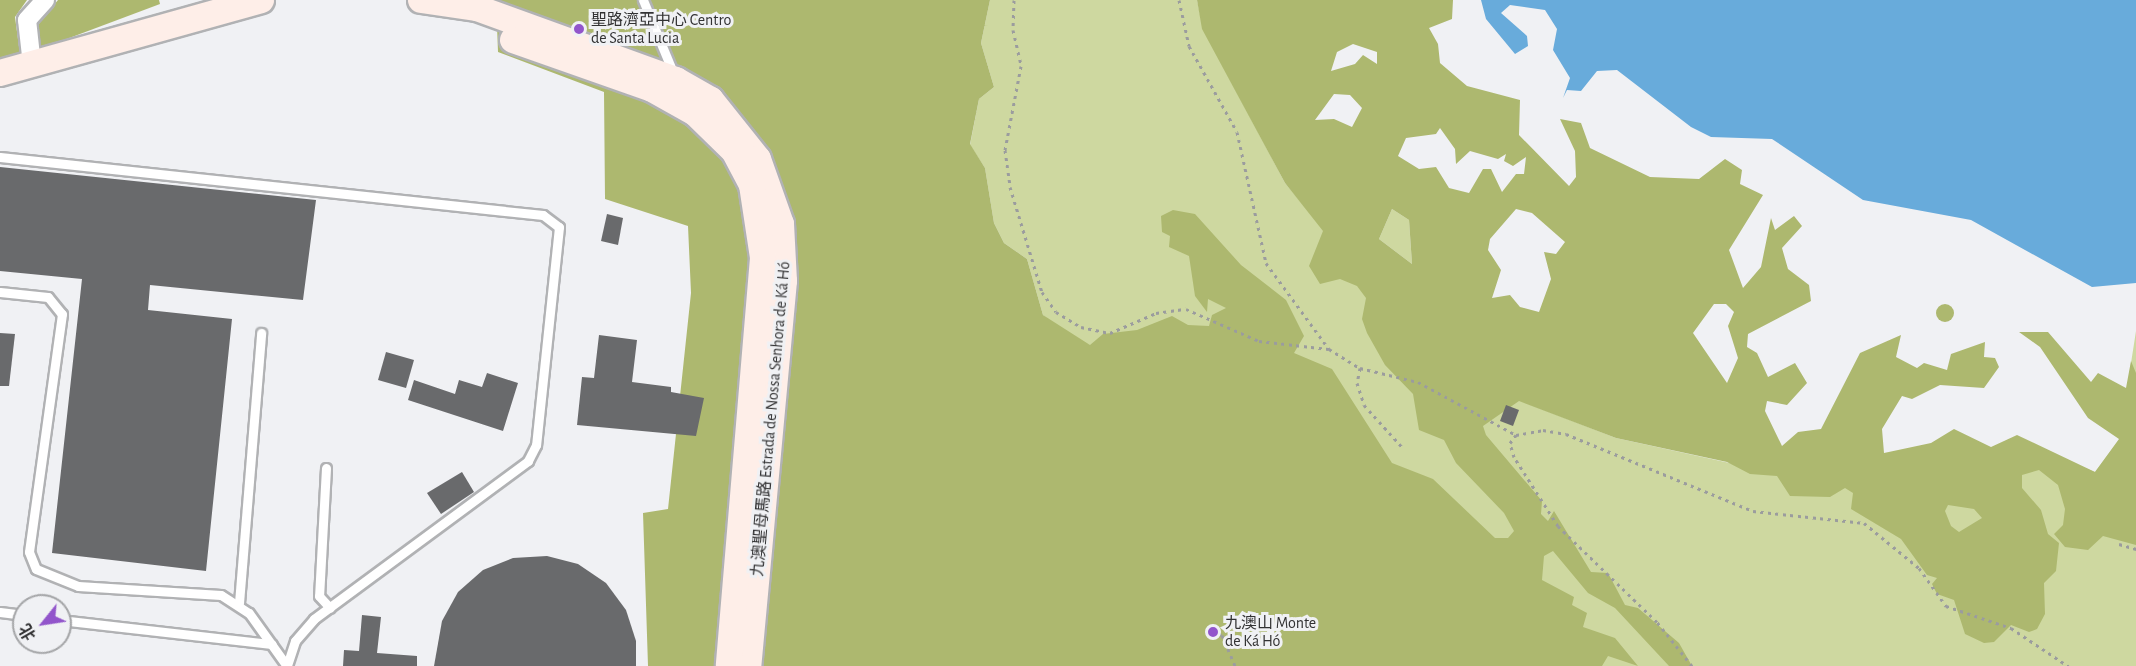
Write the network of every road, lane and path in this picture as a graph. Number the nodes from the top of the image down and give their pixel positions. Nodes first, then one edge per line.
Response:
1 (45, 0) edge
2 (261, 0) edge
3 (644, 0) edge
4 (1014, 0) edge
5 (1179, 0) edge
6 (424, 1) edge
7 (32, 65) junction
8 (0, 73) edge
9 (676, 80) junction
10 (695, 113) junction
11 (0, 156) edge
12 (0, 292) edge
13 (261, 333) dead end
14 (1329, 349) junction
15 (1360, 368) junction
16 (1516, 435) junction
17 (1403, 448) dead end
18 (327, 468) dead end
19 (2119, 544) dead end
20 (2136, 549) edge
21 (239, 603) junction
22 (330, 608) junction
23 (72, 621) edge
24 (1212, 632) dead end
25 (272, 644) junction
26 (287, 666) edge
27 (729, 666) edge
28 (748, 666) edge
29 (1235, 666) edge
30 (1692, 666) edge
31 (2068, 666) edge

1 - 7 street
2 - 7 street
3 - 9 lane
4 - 14 path
5 - 14 path
6 - 9 street, 九澳聖母馬路 Estrada de Nossa Senhora de Ká Hó
6 - 10 street, 九澳聖母馬路 Estrada de Nossa Senhora de Ká Hó
7 - 8 street
9 - 10 street
9 - 28 street, 九澳聖母馬路 Estrada de Nossa Senhora de Ká Hó
10 - 27 street, 九澳聖母馬路 Estrada de Nossa Senhora de Ká Hó
11 - 22 lane
12 - 21 lane
13 - 21 lane
14 - 15 path
15 - 16 path
15 - 17 path
16 - 30 path
16 - 31 path
18 - 22 lane
19 - 20 path
21 - 25 lane
22 - 26 lane
23 - 25 lane
24 - 29 path
25 - 26 lane

